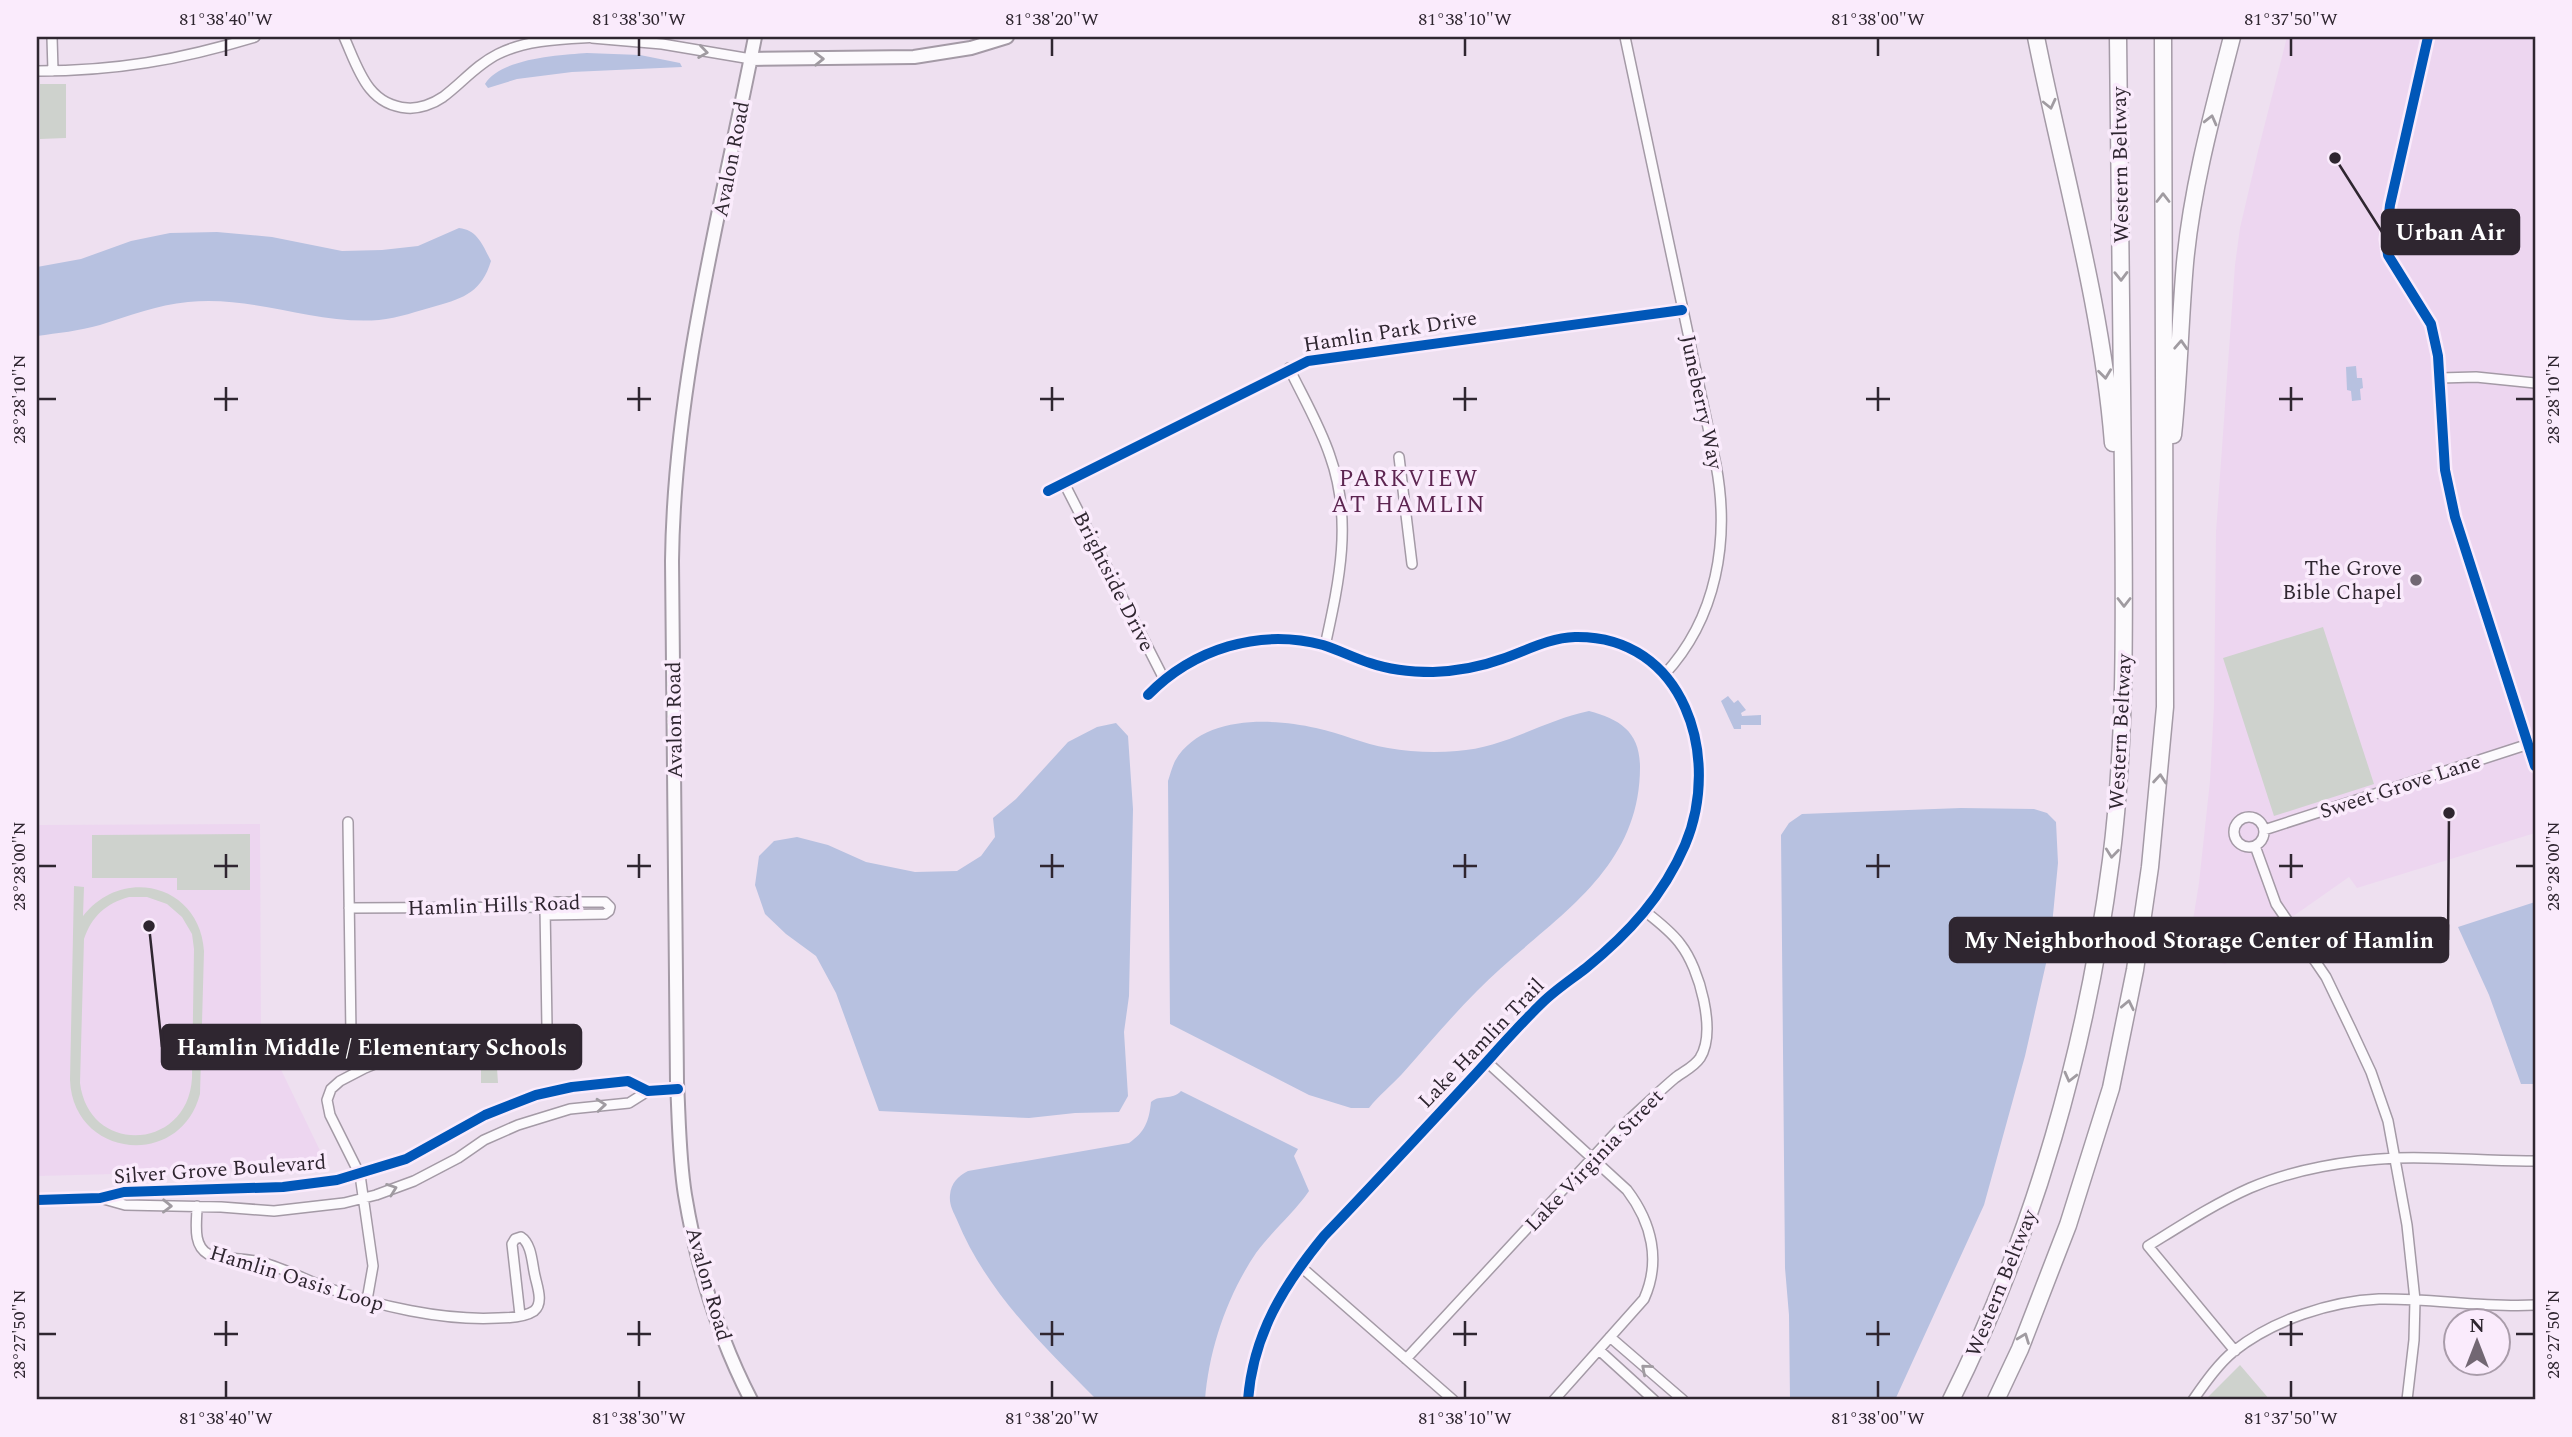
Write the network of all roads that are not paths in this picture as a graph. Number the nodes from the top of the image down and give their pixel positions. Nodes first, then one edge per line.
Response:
1 (52, 37) edge
2 (255, 37) edge
3 (344, 37) edge
4 (598, 37) edge
5 (755, 37) edge
6 (1007, 37) edge
7 (1625, 37) edge
8 (2036, 37) edge
9 (2118, 37) edge
10 (2162, 37) edge
11 (2231, 37) edge
12 (2428, 37) edge
13 (587, 38) edge
14 (751, 60) junction
15 (37, 71) edge
16 (53, 71) junction
17 (1682, 310) junction
18 (1289, 369) junction
19 (2440, 378) junction
20 (2535, 383) edge
21 (1399, 457) dead end
22 (1064, 483) junction
23 (1048, 491) dead end
24 (2166, 511) junction
25 (1412, 565) dead end
26 (2124, 566) junction
27 (1325, 646) junction
28 (1664, 675) junction
29 (1164, 679) junction
30 (1148, 695) dead end
31 (2532, 743) edge
32 (2535, 766) edge
33 (348, 822) dead end
34 (2264, 830) junction
35 (2255, 846) junction
36 (349, 908) junction
37 (545, 911) junction
38 (1646, 912) junction
39 (1487, 1062) junction
40 (365, 1068) junction
41 (678, 1089) junction
42 (648, 1091) junction
43 (1592, 1158) junction
44 (2396, 1158) junction
45 (2535, 1160) edge
46 (360, 1175) junction
47 (100, 1198) junction
48 (364, 1198) junction
49 (37, 1200) edge
50 (197, 1206) junction
51 (1300, 1266) junction
52 (367, 1300) junction
53 (2415, 1300) junction
54 (2535, 1305) edge
55 (520, 1315) junction
56 (1610, 1337) junction
57 (1599, 1350) junction
58 (2235, 1351) junction
59 (1406, 1359) junction
60 (751, 1400) edge
61 (1248, 1400) edge
62 (1453, 1400) edge
63 (1554, 1400) edge
64 (1654, 1400) edge
65 (1682, 1400) edge
66 (1951, 1400) edge
67 (1996, 1400) edge
68 (2193, 1400) edge
69 (2407, 1400) edge

1 - 16 street
2 - 16 street
3 - 13 street
4 - 13 street
5 - 14 main road, Avalon Road
14 -> 6 main road
7 - 17 street, Juneberry Way
8 -> 26 highway
9 -> 26 highway, Western Beltway
24 -> 10 highway, Western Beltway
24 -> 11 highway
12 - 19 street
13 -> 14 street
14 - 41 main road, Avalon Road
15 - 16 street
17 - 18 street, Hamlin Park Drive
17 - 28 street, Juneberry Way
18 - 22 street, Hamlin Park Drive
18 - 27 street
19 - 20 street
19 - 31 street
21 - 25 street
22 - 23 street, Hamlin Park Drive
22 - 29 street, Brightside Drive
67 -> 24 highway, Western Beltway
26 -> 66 highway, Western Beltway
27 - 28 street, Lake Hamlin Trail
27 - 29 street, Lake Hamlin Trail
28 - 38 street, Lake Hamlin Trail
29 - 30 street, Lake Hamlin Trail
31 - 32 street
31 - 34 street, Sweet Grove Lane
33 - 36 street
34 - 35 street
34 - 35 street
35 - 44 street
36 - 37 street, Hamlin Hills Road
36 - 40 street
37 - 37 street, Hamlin Hills Road
37 - 40 street
38 - 39 street, Lake Hamlin Trail
38 - 43 street, Lake Virginia Street
39 - 43 street
39 - 51 street, Lake Hamlin Trail
40 - 46 street
41 - 42 street, Silver Grove Boulevard
41 - 60 main road, Avalon Road
42 - 46 street, Silver Grove Boulevard
48 -> 42 street, Silver Grove Boulevard
43 - 56 street
43 - 59 street, Lake Virginia Street
44 - 45 street
44 - 53 street
44 - 58 street
46 - 47 street, Silver Grove Boulevard
46 - 48 street
47 - 49 street, Silver Grove Boulevard
47 -> 50 street, Silver Grove Boulevard
48 - 50 street, Silver Grove Boulevard
48 - 52 street
50 - 52 street, Hamlin Oasis Loop
51 - 59 street
51 - 61 street, Lake Hamlin Trail
52 - 55 street, Hamlin Oasis Loop
53 - 54 street
53 - 58 street
53 - 69 street
55 - 55 street
56 - 57 street
65 -> 56 street
57 - 63 street
57 - 64 street
58 - 68 street
59 - 62 street

